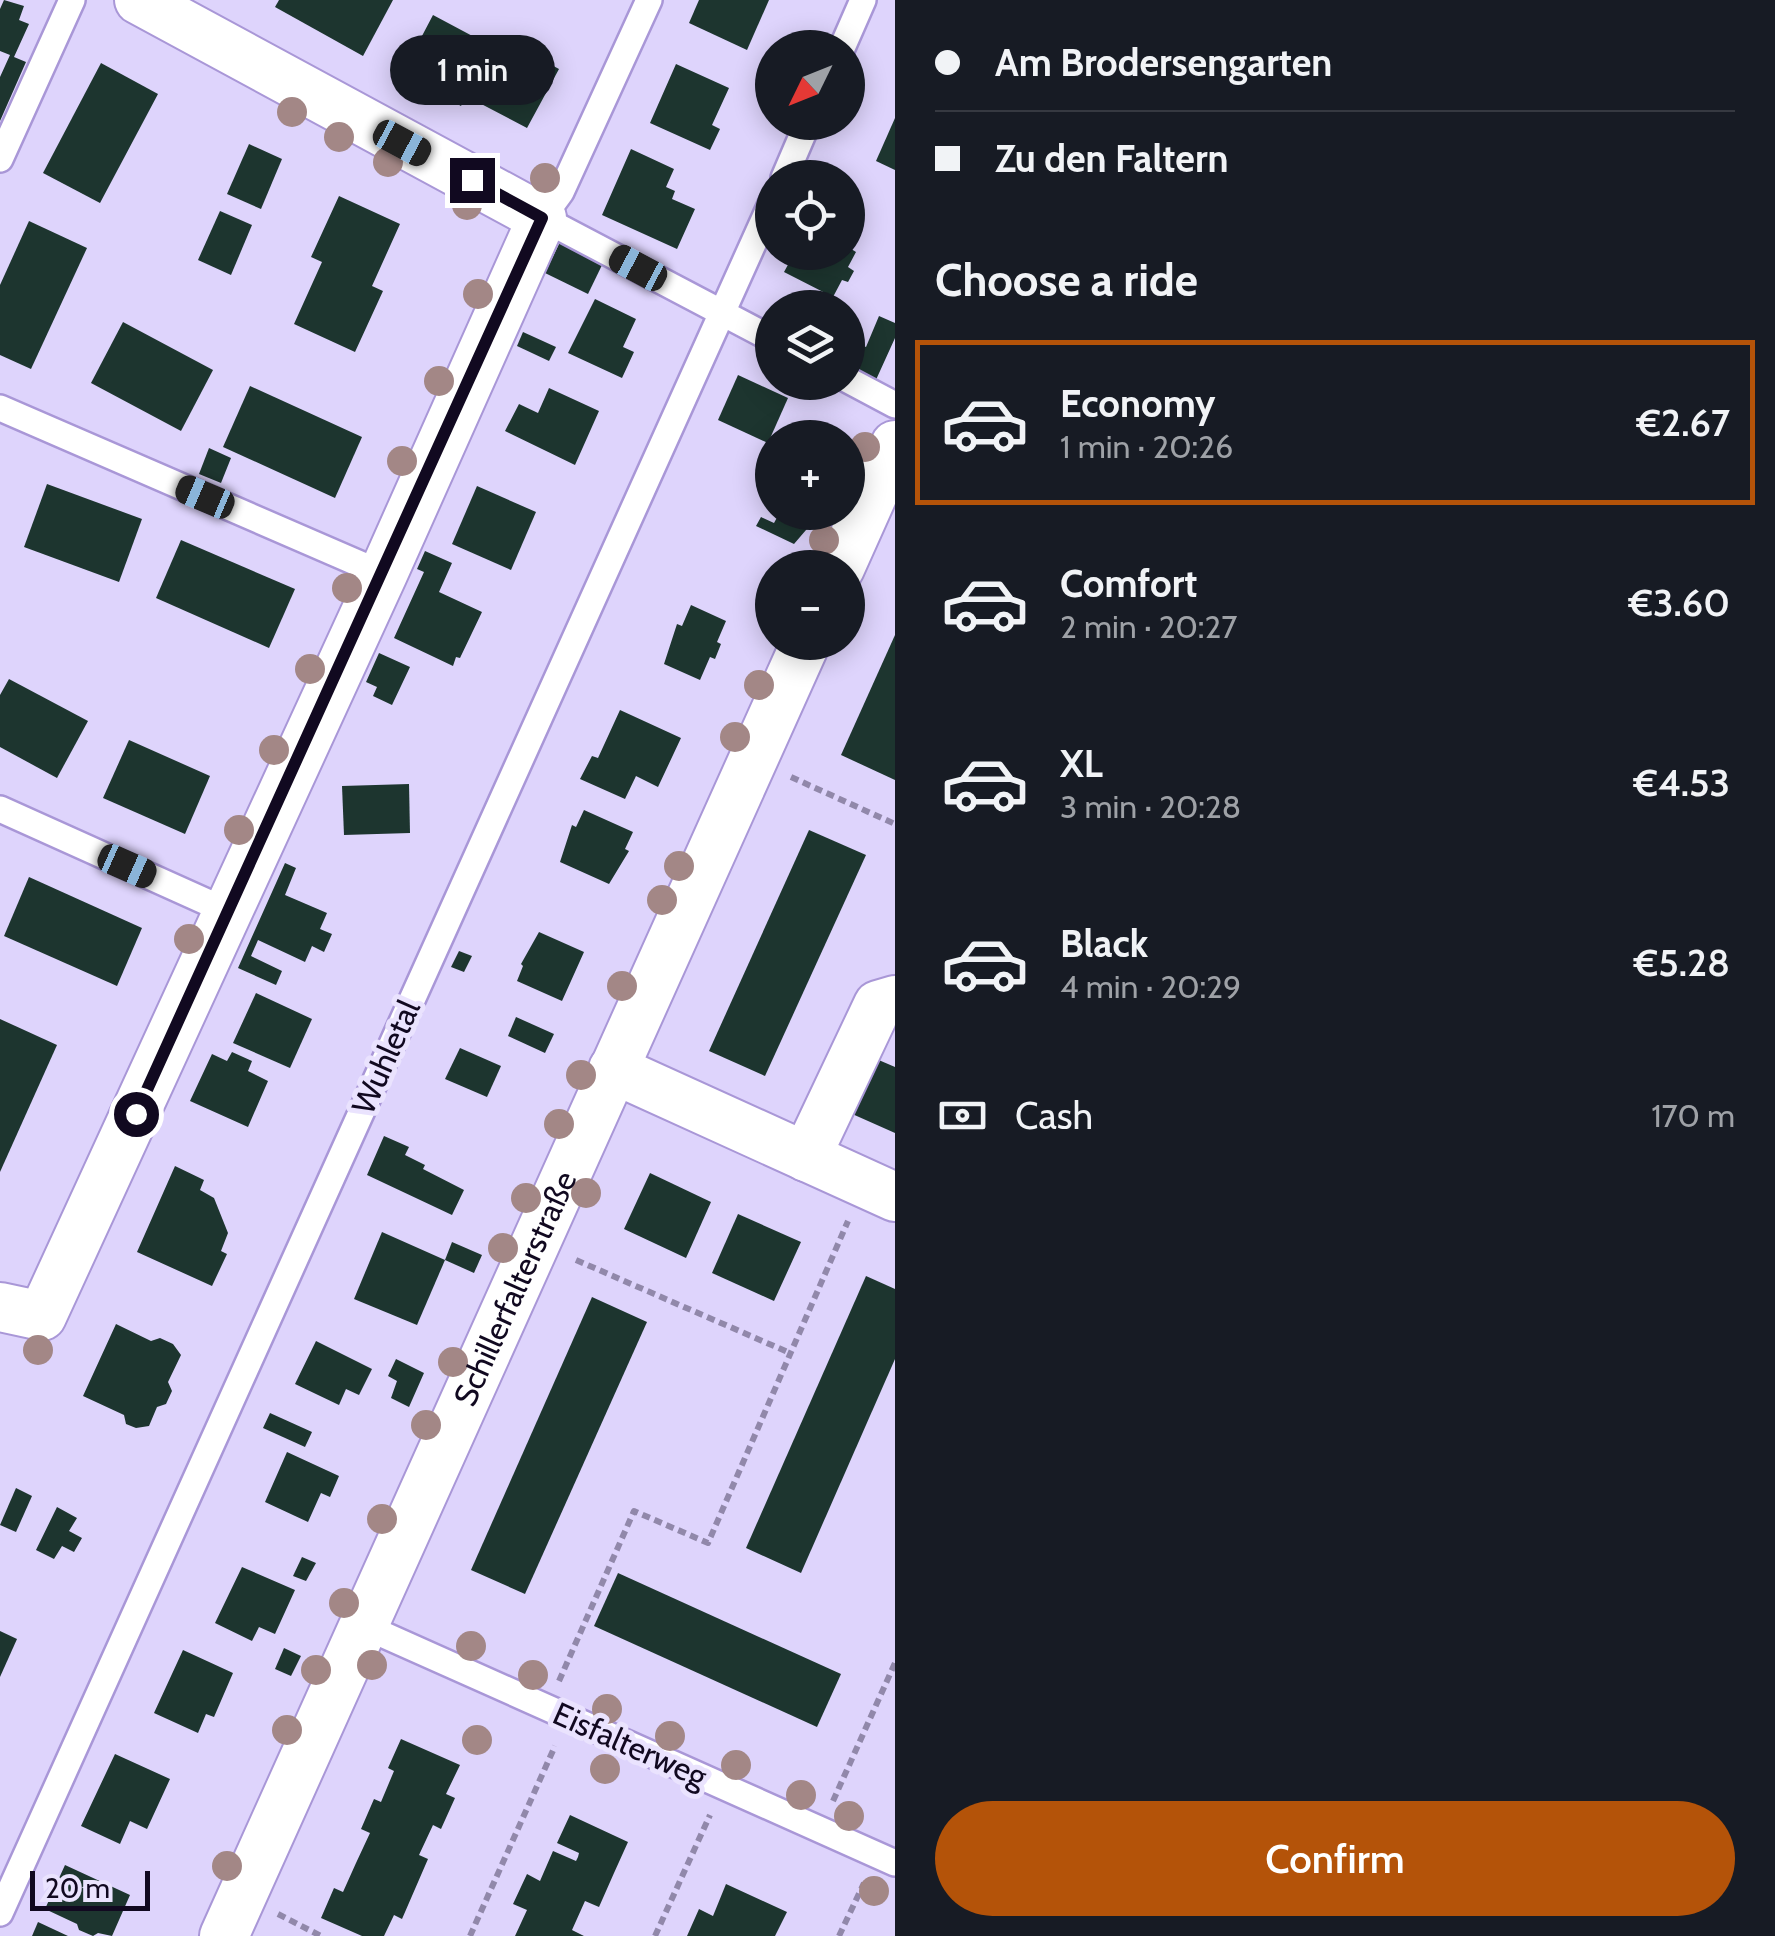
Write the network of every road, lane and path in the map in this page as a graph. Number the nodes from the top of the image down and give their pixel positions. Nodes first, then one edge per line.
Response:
1 (72, 0) edge
2 (138, 0) edge
3 (649, 0) edge
4 (864, 0) edge
5 (850, 30) edge
6 (0, 159) edge
7 (542, 218) junction
8 (755, 240) edge
9 (723, 312) junction
10 (755, 330) edge
11 (865, 389) edge
12 (895, 405) edge
13 (0, 408) edge
14 (892, 461) edge
15 (849, 550) edge
16 (383, 574) junction
17 (798, 660) edge
18 (786, 774) dead end
19 (0, 809) edge
20 (895, 824) edge
21 (228, 912) junction
22 (895, 1000) edge
23 (613, 1069) junction
24 (806, 1157) junction
25 (880, 1190) edge
26 (570, 1257) dead end
27 (0, 1308) edge
28 (790, 1353) junction
29 (364, 1626) junction
30 (895, 1662) edge
31 (558, 1712) junction
32 (723, 1786) junction
33 (821, 1830) junction
34 (886, 1859) edge
35 (0, 1913) edge
36 (277, 1914) dead end
37 (224, 1936) edge
38 (322, 1936) edge
39 (470, 1936) edge
40 (655, 1936) edge
41 (838, 1936) edge

1 - 6 lane
2 - 7 street
3 - 7 lane
4 - 5 lane
7 - 9 lane
7 - 16 street
8 - 9 lane, Wuhletal
9 - 10 lane
9 - 35 lane, Wuhletal
11 - 12 lane
13 - 16 lane
14 - 15 street
16 - 21 street
17 - 23 street, Schillerfalterstraße
18 - 20 path
19 - 21 lane
21 - 27 street
22 - 24 street
23 - 24 street
23 - 29 street, Schillerfalterstraße
24 - 25 street
25 - 28 path
26 - 28 path
28 - 31 path
29 - 31 lane, Eisfalterweg
29 - 37 street, Schillerfalterstraße
30 - 33 path
31 - 32 lane, Eisfalterweg
31 - 39 path
32 - 33 lane, Eisfalterweg
32 - 40 path
33 - 34 lane, Eisfalterweg
34 - 41 path
36 - 38 path

